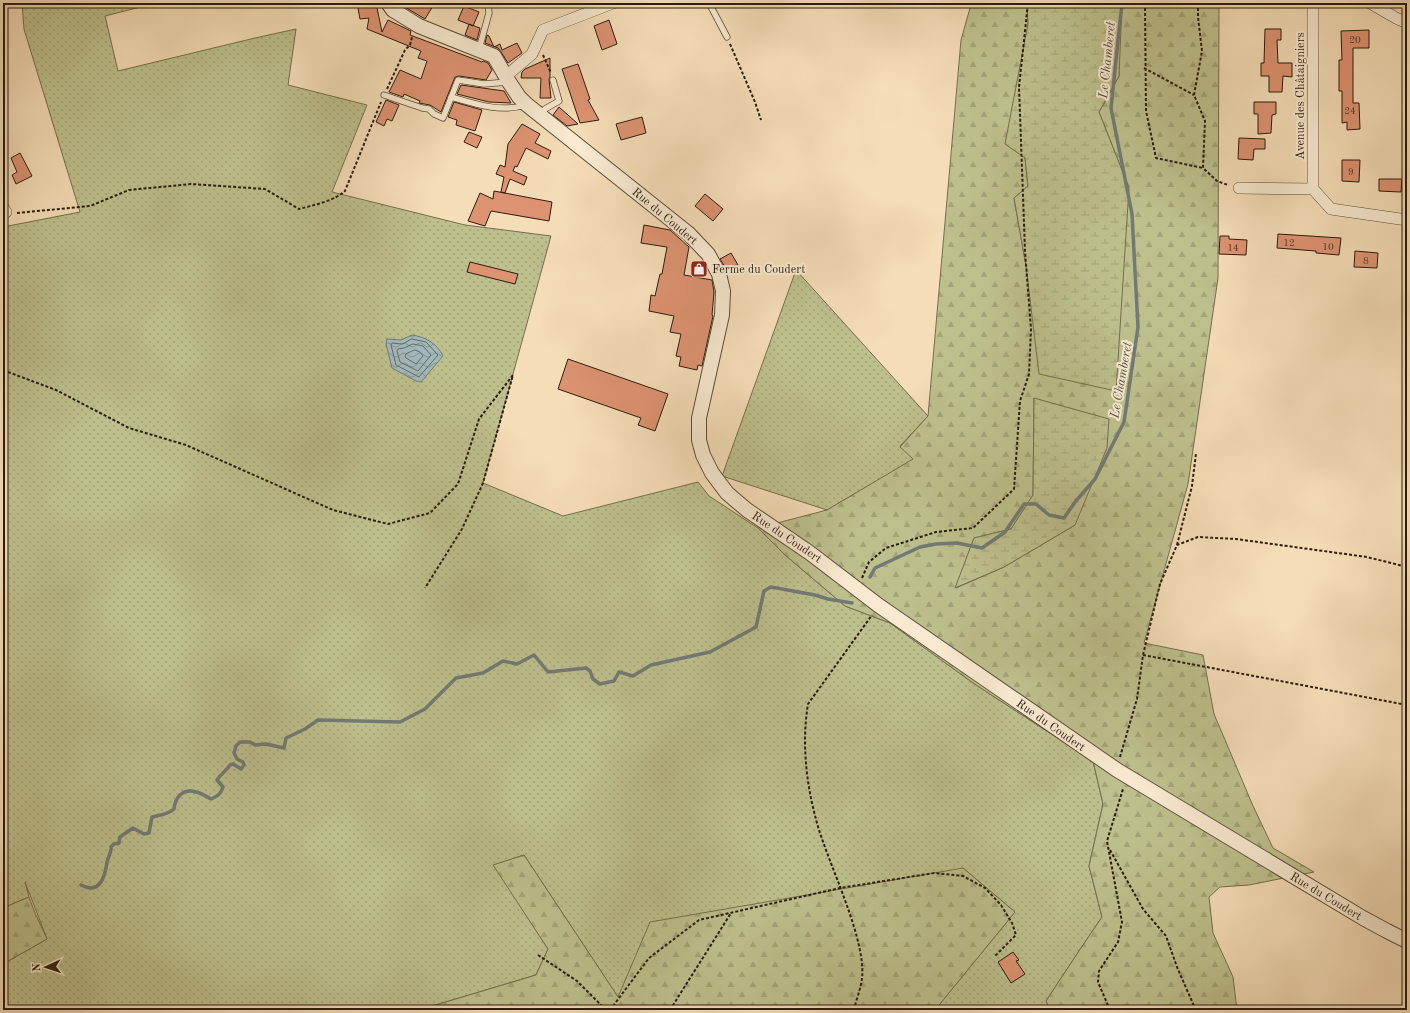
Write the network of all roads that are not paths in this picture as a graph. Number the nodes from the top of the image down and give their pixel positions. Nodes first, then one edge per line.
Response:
1 (488, 3) edge
2 (613, 3) edge
3 (709, 3) edge
4 (1313, 3) edge
5 (1370, 3) edge
6 (390, 4) edge
7 (1407, 23) edge
8 (727, 38) road end
9 (479, 50) junction
10 (507, 80) junction
11 (553, 80) road end
12 (384, 95) road end
13 (451, 97) junction
14 (526, 104) junction
15 (540, 115) junction
16 (1239, 188) dead end
17 (1313, 189) junction
18 (1407, 220) edge
19 (1407, 941) edge

1 - 9 lane
2 - 10 street
3 - 8 lane
4 - 17 street, Avenue des Châtaigniers
5 - 7 street
6 - 9 street, Rue du Coudert
9 - 10 street, Rue du Coudert
10 - 13 lane
10 - 14 street, Rue du Coudert
11 - 15 lane
12 - 13 lane
13 - 14 lane
14 - 15 street, Rue du Coudert
15 - 19 street, Rue du Coudert
16 - 17 street
17 - 18 street

